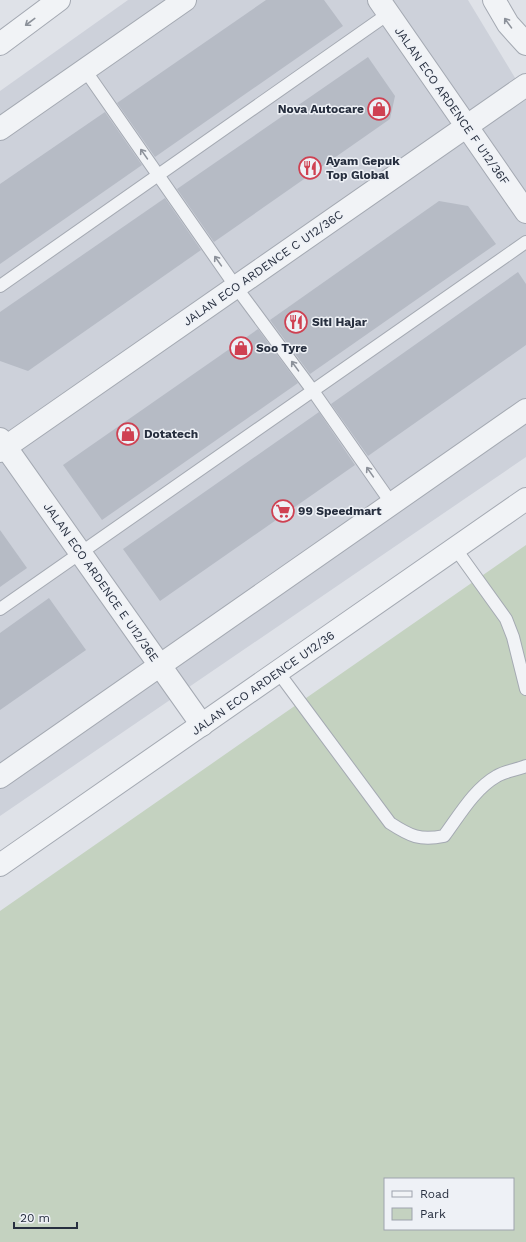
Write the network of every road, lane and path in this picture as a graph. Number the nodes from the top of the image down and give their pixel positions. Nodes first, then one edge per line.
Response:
1 (60, 0) edge
2 (185, 0) edge
3 (494, 0) edge
4 (384, 7) edge
5 (0, 44) edge
6 (526, 44) edge
7 (85, 70) junction
8 (526, 85) edge
9 (467, 126) junction
10 (0, 129) edge
11 (158, 175) junction
12 (526, 212) edge
13 (526, 242) edge
14 (0, 286) edge
15 (236, 287) junction
16 (313, 391) junction
17 (526, 410) edge
18 (2, 446) edge
19 (526, 499) edge
20 (392, 504) junction
21 (455, 548) junction
22 (81, 553) junction
23 (0, 609) edge
24 (160, 665) junction
25 (278, 672) junction
26 (526, 689) edge
27 (202, 725) junction
28 (526, 766) edge
29 (0, 777) edge
30 (0, 865) edge

1 -> 5 street
2 - 7 street
6 -> 3 street
4 - 9 street, JALAN ECO ARDENCE F U12/36F
4 - 11 lane
7 - 10 street
11 -> 7 lane
8 - 9 street, JALAN ECO ARDENCE C U12/36C
9 - 12 street, JALAN ECO ARDENCE F U12/36F
9 - 15 street, JALAN ECO ARDENCE C U12/36C
11 - 14 lane
15 -> 11 lane
13 - 16 lane
16 -> 15 lane
15 - 18 street, JALAN ECO ARDENCE C U12/36C
20 -> 16 lane
16 - 22 lane
17 - 20 street
18 - 22 street, JALAN ECO ARDENCE E U12/36E
19 - 21 street, JALAN ECO ARDENCE U12/36
20 - 24 street
21 - 25 street, JALAN ECO ARDENCE U12/36
21 - 26 lane
22 - 23 lane
22 - 24 street, JALAN ECO ARDENCE E U12/36E
24 - 27 street, JALAN ECO ARDENCE E U12/36E
24 - 29 street
25 - 27 street, JALAN ECO ARDENCE U12/36
25 - 28 lane
27 - 30 street, JALAN ECO ARDENCE U12/36

